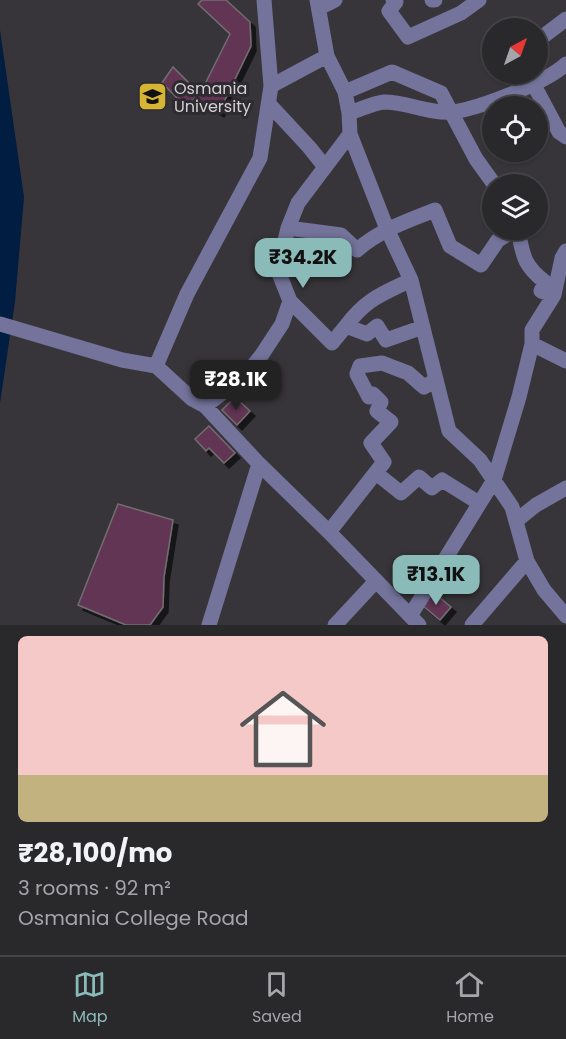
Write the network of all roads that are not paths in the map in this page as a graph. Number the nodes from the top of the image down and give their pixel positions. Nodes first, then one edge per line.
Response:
1 (264, 0) edge
2 (335, 0) edge
3 (393, 0) edge
4 (476, 1) edge
5 (318, 4) edge
6 (566, 19) edge
7 (548, 33) edge
8 (327, 56) junction
9 (566, 64) edge
10 (548, 72) edge
11 (522, 84) edge
12 (533, 84) edge
13 (271, 86) junction
14 (345, 92) junction
15 (270, 105) junction
16 (452, 112) junction
17 (349, 113) junction
18 (350, 134) junction
19 (565, 134) edge
20 (325, 167) junction
21 (487, 174) edge
22 (288, 228) junction
23 (387, 229) junction
24 (498, 240) edge
25 (519, 240) edge
26 (566, 251) edge
27 (562, 278) edge
28 (411, 280) junction
29 (554, 295) junction
30 (290, 301) junction
31 (0, 324) edge
32 (346, 326) junction
33 (423, 327) junction
34 (532, 344) junction
35 (566, 361) edge
36 (156, 366) junction
37 (436, 380) junction
38 (205, 406) junction
39 (259, 464) junction
40 (376, 473) junction
41 (494, 480) junction
42 (566, 488) edge
43 (479, 503) junction
44 (516, 521) junction
45 (329, 532) junction
46 (527, 561) junction
47 (376, 581) junction
48 (566, 616) edge
49 (414, 621) edge
50 (209, 625) edge
51 (335, 625) edge
52 (472, 625) edge

1 - 13 street
2 - 5 street
3 - 4 street
5 - 8 street
6 - 7 street
8 - 13 street
8 - 14 street
9 - 10 street
11 - 16 street
12 - 19 street
13 - 15 street
14 - 16 street
14 - 17 street
15 - 20 street
15 - 36 street
16 - 17 street
16 - 21 street
17 - 18 street
18 - 20 street
18 - 23 street
20 - 22 street
22 - 23 street
22 - 30 street
23 - 24 street
23 - 28 street
25 - 29 street
26 - 27 street
27 - 29 street
28 - 32 street
28 - 33 street
29 - 34 street
30 - 32 street
30 - 38 street
31 - 36 street
32 - 33 street
33 - 37 street
34 - 35 street
34 - 41 street
36 - 38 street
37 - 40 street
37 - 41 street
38 - 39 street
39 - 45 street
39 - 50 street
40 - 43 street
40 - 45 street
41 - 43 street
41 - 44 street
42 - 44 street
43 - 49 street
44 - 46 street
45 - 47 street
46 - 48 street
46 - 52 street
47 - 49 street
47 - 51 street

